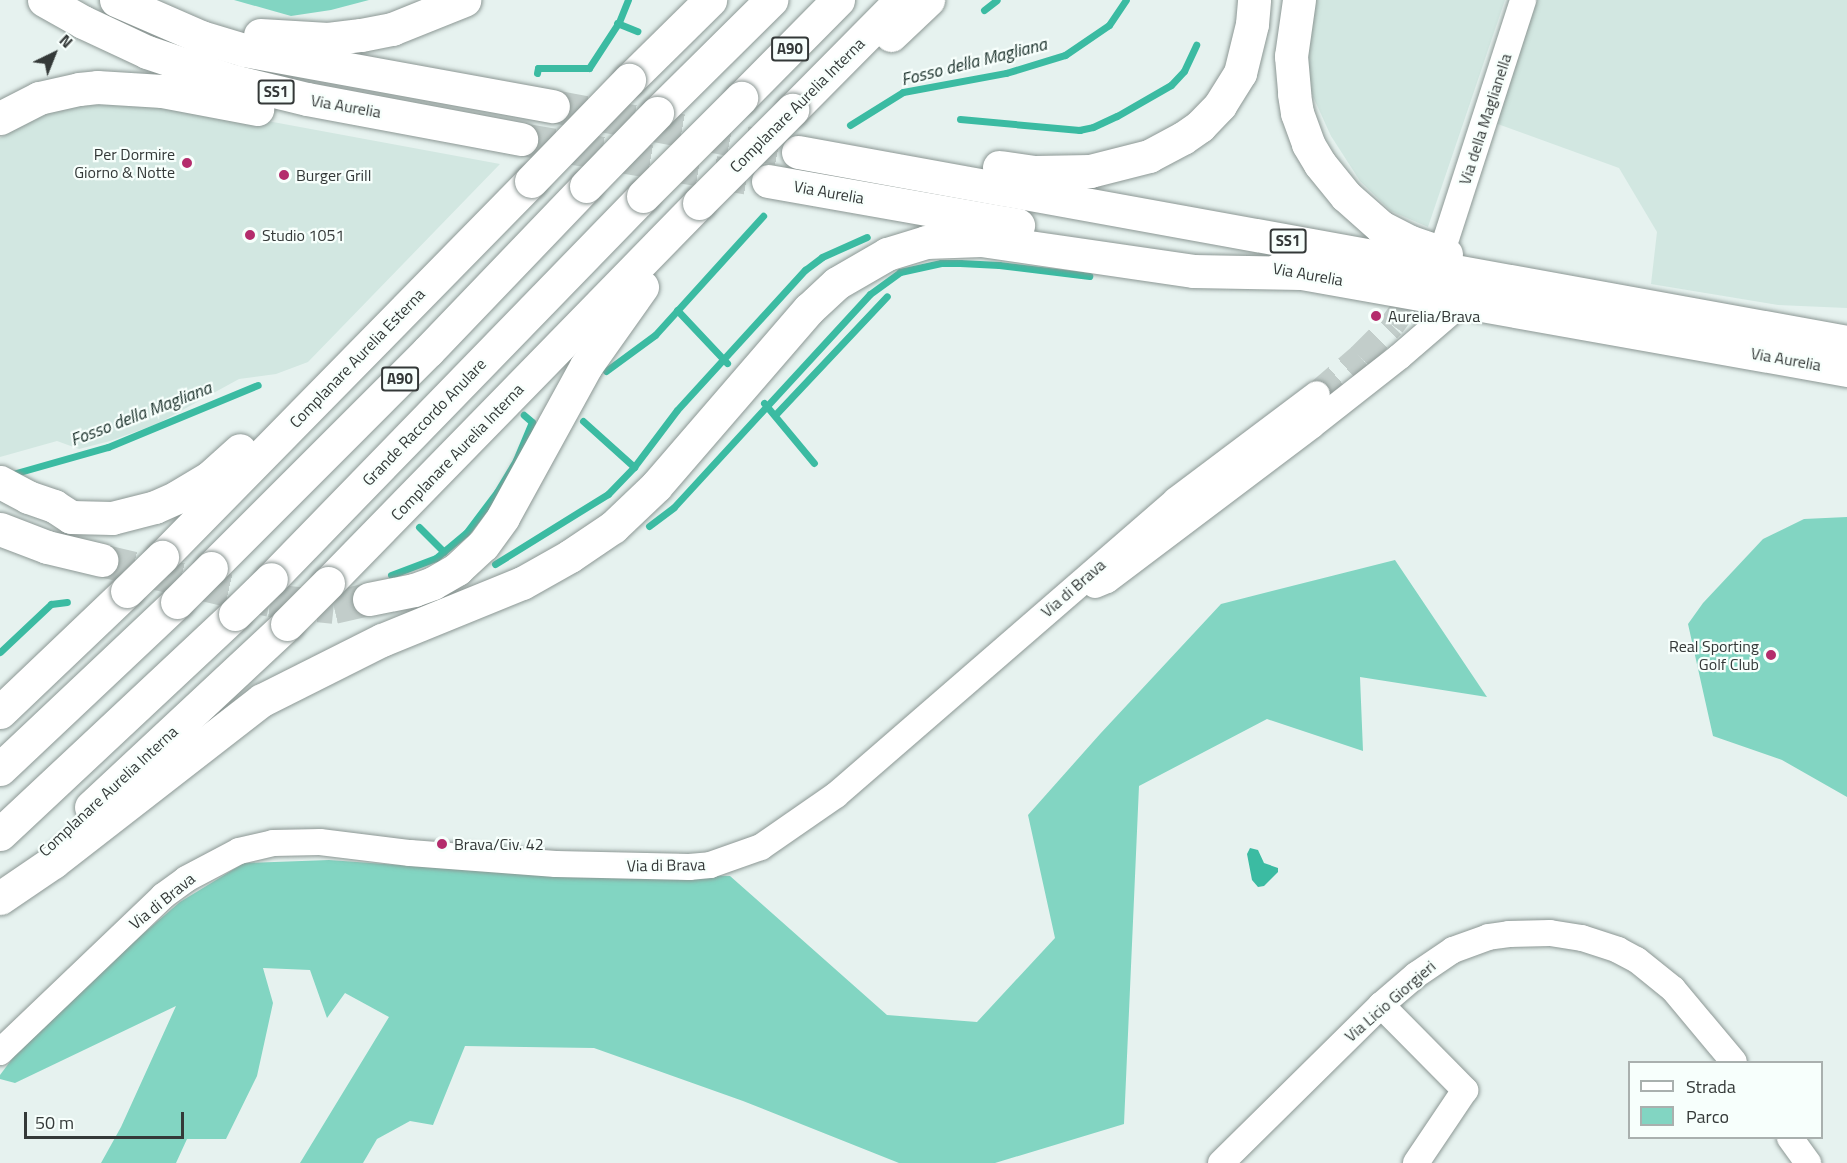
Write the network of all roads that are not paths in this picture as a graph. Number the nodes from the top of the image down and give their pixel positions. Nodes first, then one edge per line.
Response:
1 (44, 0) edge
2 (116, 0) edge
3 (156, 0) edge
4 (464, 0) edge
5 (688, 0) edge
6 (710, 0) edge
7 (771, 0) edge
8 (838, 0) edge
9 (901, 0) edge
10 (928, 0) edge
11 (1254, 0) edge
12 (1299, 0) edge
13 (1523, 0) edge
14 (638, 71) junction
15 (819, 83) junction
16 (553, 106) tunnel mouth
17 (0, 118) edge
18 (448, 125) junction
19 (521, 139) tunnel mouth
20 (798, 152) tunnel mouth
21 (840, 159) junction
22 (768, 181) tunnel mouth
23 (673, 228) junction
24 (1446, 239) dead end
25 (1301, 273) junction
26 (1465, 300) junction
27 (1647, 306) junction
28 (401, 314) junction
29 (1847, 342) edge
30 (1847, 370) edge
31 (1317, 394) tunnel mouth
32 (14, 490) edge
33 (0, 529) edge
34 (101, 560) tunnel mouth
35 (369, 599) tunnel mouth
36 (1056, 602) junction
37 (0, 712) edge
38 (0, 769) edge
39 (0, 834) edge
40 (0, 892) edge
41 (0, 898) edge
42 (1381, 1005) junction
43 (0, 1052) edge
44 (1733, 1061) edge
45 (1791, 1139) edge
46 (1221, 1163) edge
47 (1416, 1163) edge
48 (1808, 1163) edge

1 - 18 highway, Via Aurelia / SS1
2 - 16 highway, SS1
3 - 4 highway
5 - 14 highway
6 - 14 highway, Complanare Aurelia Esterna
7 - 38 highway, A90, bridge
8 - 39 highway, Grande Raccordo Anulare / A90, bridge
9 - 15 highway, Complanare Aurelia Interna
10 - 15 highway
11 - 21 highway
12 - 27 highway
13 - 24 street, Via della Maglianella
14 - 28 highway, Complanare Aurelia Esterna, bridge
15 - 23 highway, Complanare Aurelia Interna, bridge
17 - 18 highway
18 - 19 highway, Via Aurelia / SS1
20 - 21 highway, Via Aurelia / SS1
21 - 27 highway, Via Aurelia / SS1
22 - 25 highway, Via Aurelia / SS1
23 - 35 highway
23 - 40 highway, Complanare Aurelia Interna, bridge
25 - 26 highway, Via Aurelia / SS1
25 - 41 highway
26 - 30 highway, Via Aurelia / SS1
26 - 36 street
27 - 29 highway, Via Aurelia / SS1
28 - 32 highway
28 - 37 highway, Complanare Aurelia Esterna, bridge
31 - 36 street, Via di Brava
33 - 34 highway
36 - 43 street, Via di Brava
42 - 44 street, Via Licio Giorgieri
42 - 46 street, Via Licio Giorgieri
42 - 47 street
45 - 48 street

